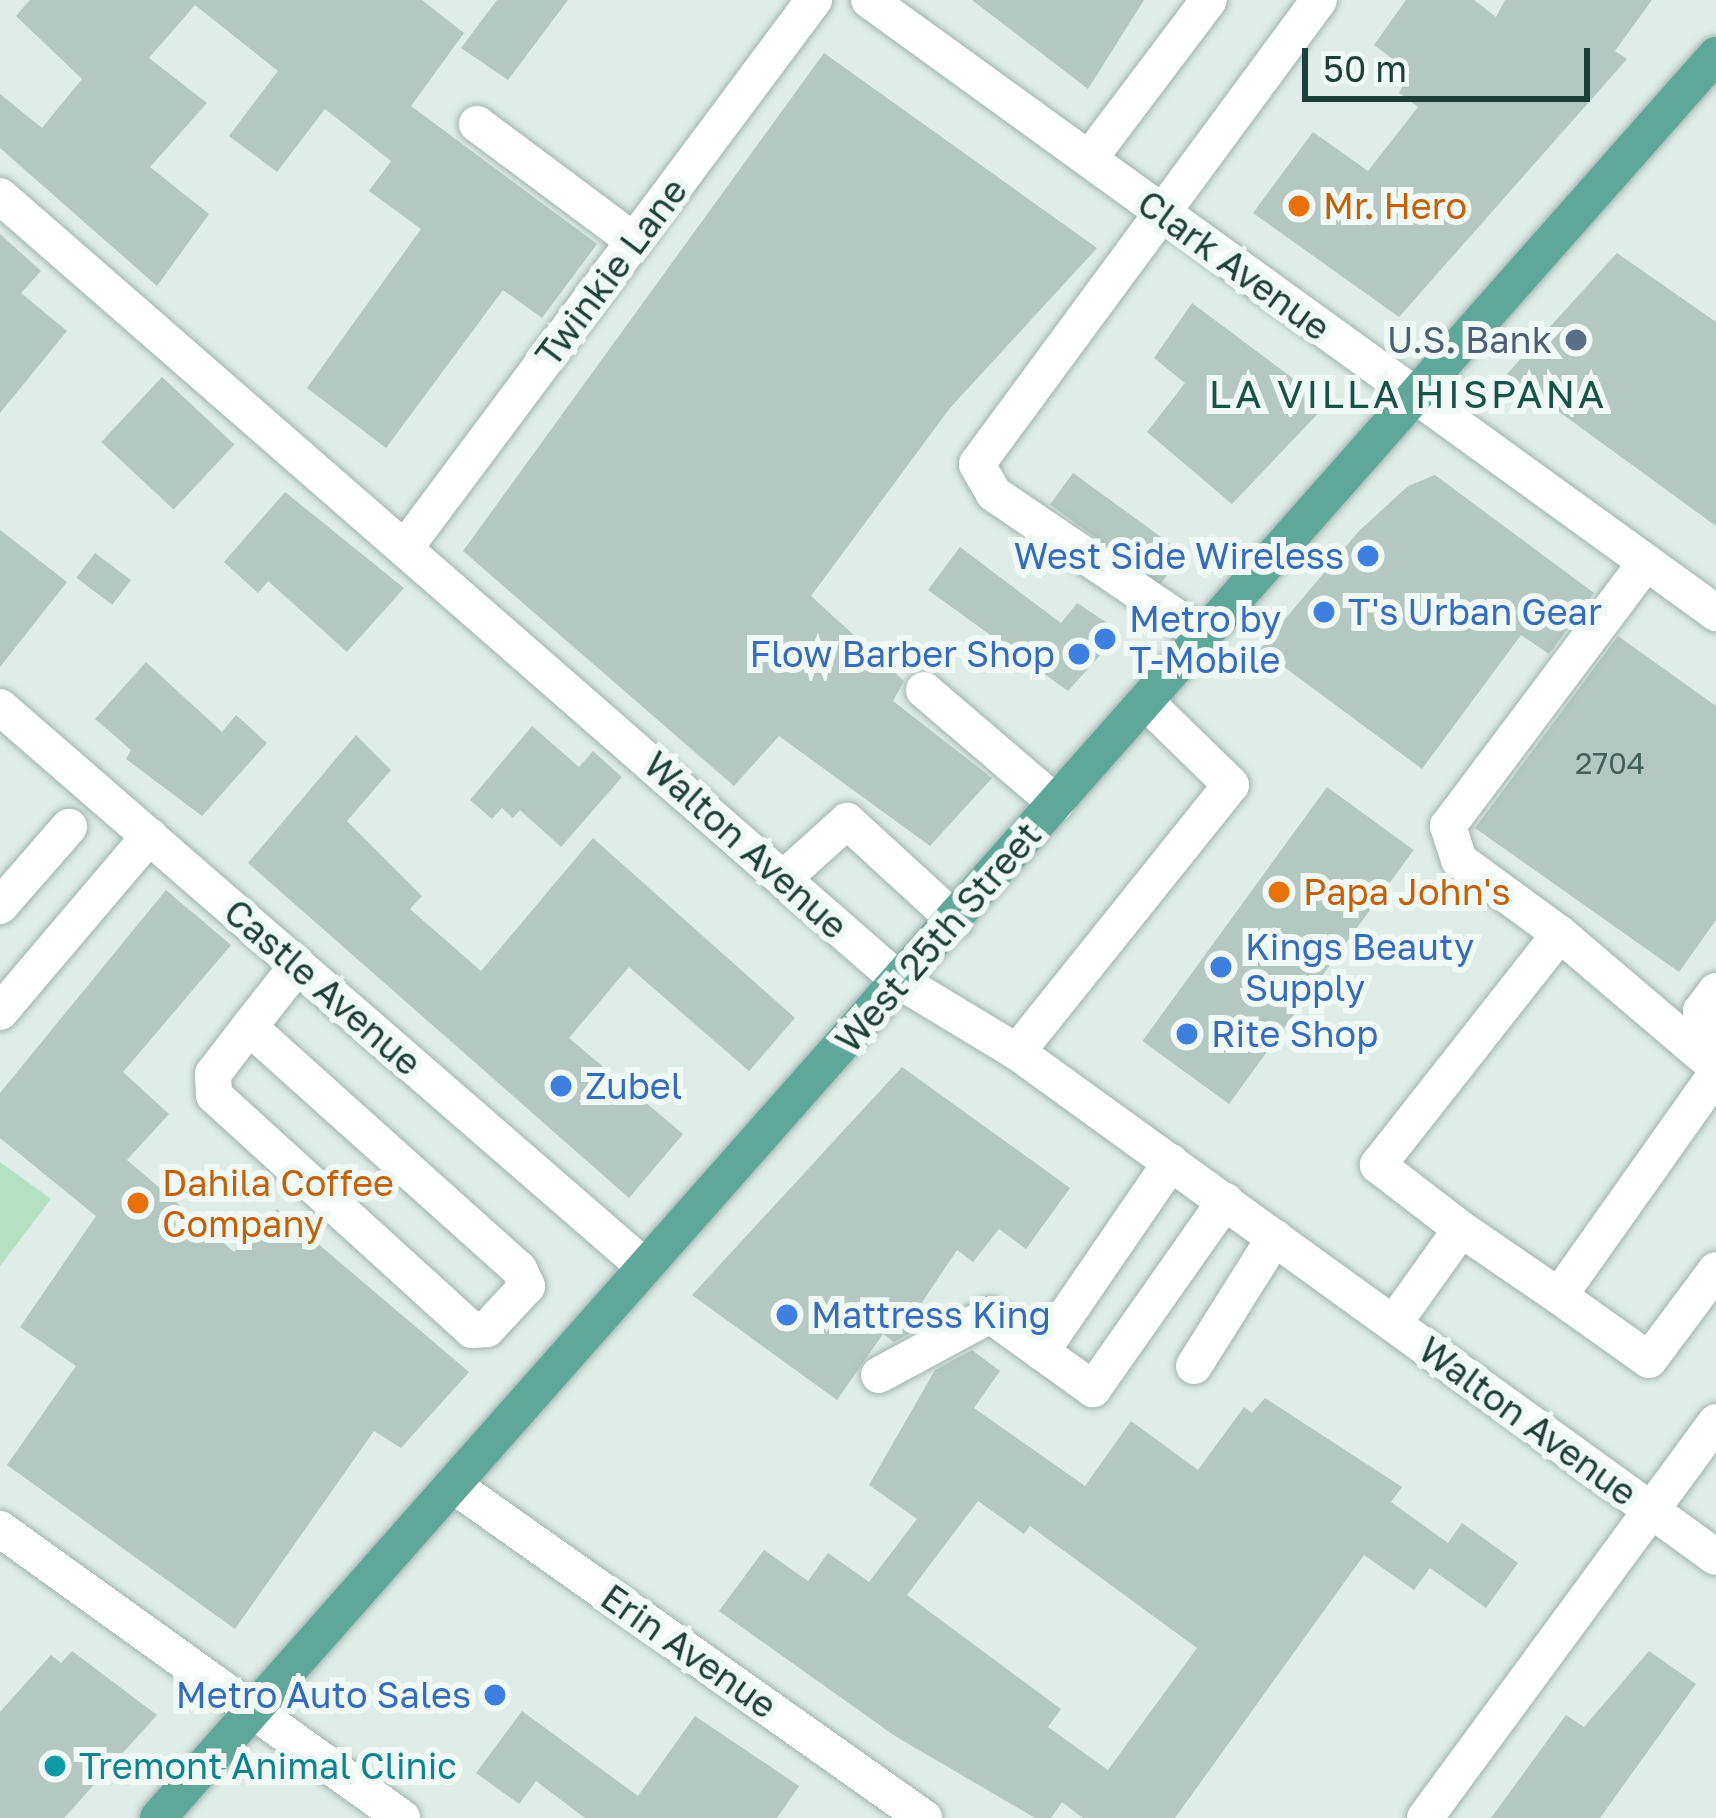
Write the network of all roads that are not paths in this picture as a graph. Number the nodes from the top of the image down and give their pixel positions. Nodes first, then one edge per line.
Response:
1 (814, 0) edge
2 (869, 0) edge
3 (1209, 0) edge
4 (1307, 4) edge
5 (1716, 55) edge
6 (477, 124) dead end
7 (1089, 159) junction
8 (0, 196) edge
9 (1168, 217) junction
10 (634, 241) junction
11 (1412, 394) junction
12 (408, 544) junction
13 (1646, 562) junction
14 (1716, 613) edge
15 (1204, 636) junction
16 (924, 690) dead end
17 (1145, 701) junction
18 (0, 707) edge
19 (1056, 803) junction
20 (69, 827) dead end
21 (149, 836) junction
22 (784, 878) junction
23 (0, 906) edge
24 (955, 920) junction
25 (1560, 934) junction
26 (298, 965) junction
27 (901, 982) junction
28 (1716, 991) edge
29 (0, 1012) edge
30 (248, 1027) junction
31 (1017, 1052) junction
32 (1716, 1066) edge
33 (1171, 1162) junction
34 (1225, 1201) junction
35 (1461, 1229) junction
36 (1275, 1237) junction
37 (645, 1267) junction
38 (1716, 1270) edge
39 (1559, 1297) junction
40 (1394, 1323) junction
41 (1041, 1352) junction
42 (1194, 1366) dead end
43 (879, 1375) dead end
44 (1716, 1422) edge
45 (453, 1485) junction
46 (1651, 1511) junction
47 (0, 1528) edge
48 (1716, 1558) edge
49 (251, 1712) junction
50 (158, 1818) edge
51 (402, 1818) edge
52 (924, 1818) edge
53 (1425, 1818) edge

1 - 10 street, Twinkie Lane
2 - 7 street, Clark Avenue
3 - 7 street
4 - 9 street
5 - 11 main road, West 25th Street
6 - 10 street
7 - 9 street, Clark Avenue
8 - 12 street, Walton Avenue
9 - 11 street, Clark Avenue
9 - 15 street
10 - 12 street, Twinkie Lane
11 - 13 street, Clark Avenue
11 - 15 main road, West 25th Street
12 - 22 street, Walton Avenue
13 - 14 street, Clark Avenue
13 - 25 street
15 - 17 main road, West 25th Street
16 - 19 street
17 - 19 main road, West 25th Street
17 - 31 street
18 - 21 street, Castle Avenue
19 - 24 main road, West 25th Street
20 - 23 street
21 - 26 street, Castle Avenue
21 - 29 street
22 - 24 street
22 - 27 street, Walton Avenue
24 - 27 main road, West 25th Street
25 - 32 street
25 - 35 street
26 - 30 street
26 - 37 street, Castle Avenue
27 - 31 street, Walton Avenue
27 - 37 main road, West 25th Street
28 - 32 street
30 - 30 street
31 - 33 street, Walton Avenue
32 - 39 street
33 - 34 street, Walton Avenue
33 - 41 street
34 - 36 street, Walton Avenue
34 - 41 street
35 - 39 street
35 - 40 street
36 - 40 street, Walton Avenue
36 - 42 street
37 - 45 main road, West 25th Street
38 - 39 street
40 - 46 street, Walton Avenue
41 - 43 street
44 - 46 street
45 - 49 main road, West 25th Street
45 - 52 street, Erin Avenue
46 - 48 street, Walton Avenue
46 - 53 street
47 - 49 street
49 - 50 main road, West 25th Street
49 - 51 street

